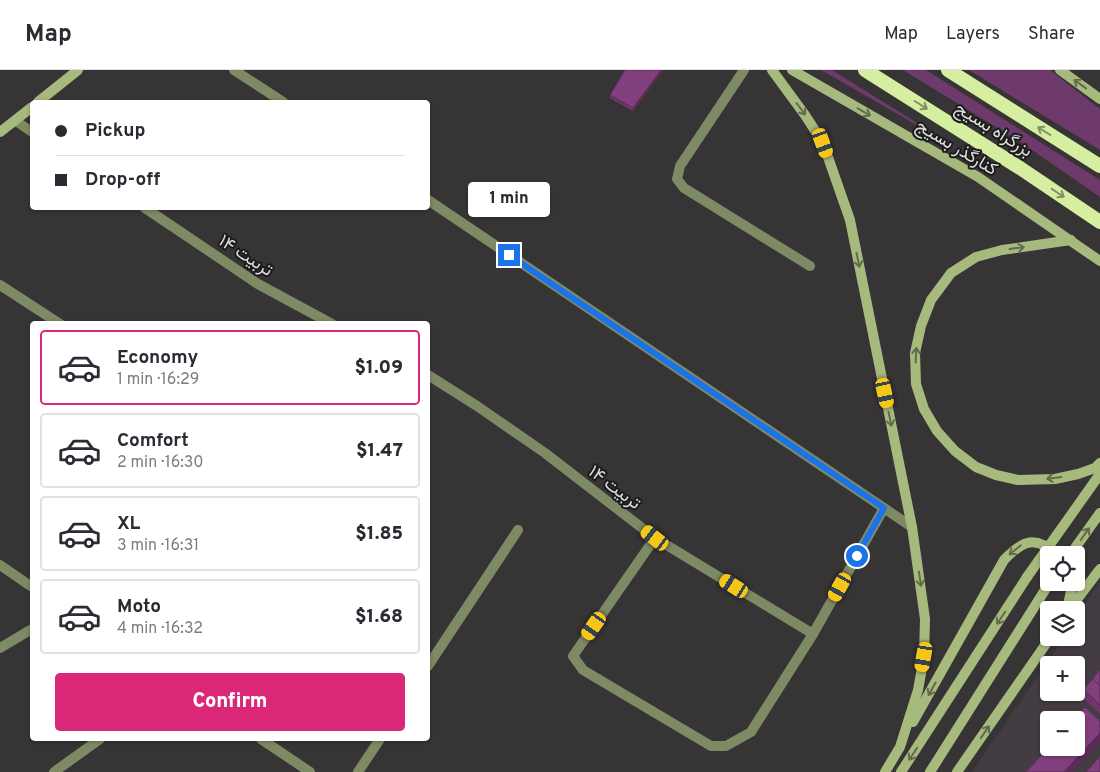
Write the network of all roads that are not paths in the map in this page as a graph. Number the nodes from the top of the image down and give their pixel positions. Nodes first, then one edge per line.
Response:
1 (78, 70) edge
2 (234, 70) edge
3 (744, 70) edge
4 (772, 70) edge
5 (792, 70) edge
6 (865, 70) edge
7 (948, 70) edge
8 (1060, 70) edge
9 (1100, 99) edge
10 (40, 100) edge
11 (279, 100) edge
12 (30, 109) edge
13 (16, 120) junction
14 (30, 130) edge
15 (0, 132) edge
16 (1100, 166) edge
17 (430, 201) edge
18 (148, 210) edge
19 (1100, 222) edge
20 (1070, 240) junction
21 (1100, 261) edge
22 (810, 266) dead end
23 (0, 285) edge
24 (55, 321) edge
25 (326, 321) edge
26 (430, 376) edge
27 (1100, 463) edge
28 (1100, 474) edge
29 (884, 508) junction
30 (1100, 513) edge
31 (912, 527) junction
32 (518, 530) dead end
33 (655, 538) junction
34 (1046, 546) edge
35 (1076, 546) edge
36 (0, 566) edge
37 (1100, 569) edge
38 (30, 585) edge
39 (1044, 591) edge
40 (1075, 601) edge
41 (30, 630) edge
42 (813, 634) junction
43 (1044, 646) edge
44 (0, 648) edge
45 (430, 663) edge
46 (97, 741) edge
47 (264, 741) edge
48 (379, 741) edge
49 (902, 741) junction
50 (54, 772) edge
51 (310, 772) edge
52 (358, 772) edge
53 (885, 772) edge
54 (901, 772) edge
55 (930, 772) edge
56 (957, 772) edge

1 - 10 main road
2 - 11 street
3 - 22 street
4 -> 31 main road
5 -> 20 main road, کنارگذر بسیج
6 -> 19 highway, بزرگراه بسیج
16 -> 7 highway, بزرگراه بسیج
9 -> 8 main road
12 - 13 main road
13 - 14 street
13 - 15 main road
17 - 29 street
18 - 25 street, تربیت ۱۴
20 - 21 main road, کنارگذر بسیج
27 -> 20 main road
23 - 24 street
26 - 33 street, تربیت ۱۴
28 -> 54 main road, bridge
29 - 31 street
29 - 42 street
35 -> 30 main road
31 -> 49 main road
32 - 45 street
33 - 42 street, تربیت ۱۴
33 - 42 street
34 -> 49 main road
36 - 38 street
37 - 40 main road
39 - 55 main road
41 - 44 street
56 -> 43 main road
46 - 50 street
47 - 51 street
48 - 52 street
49 - 53 main road

